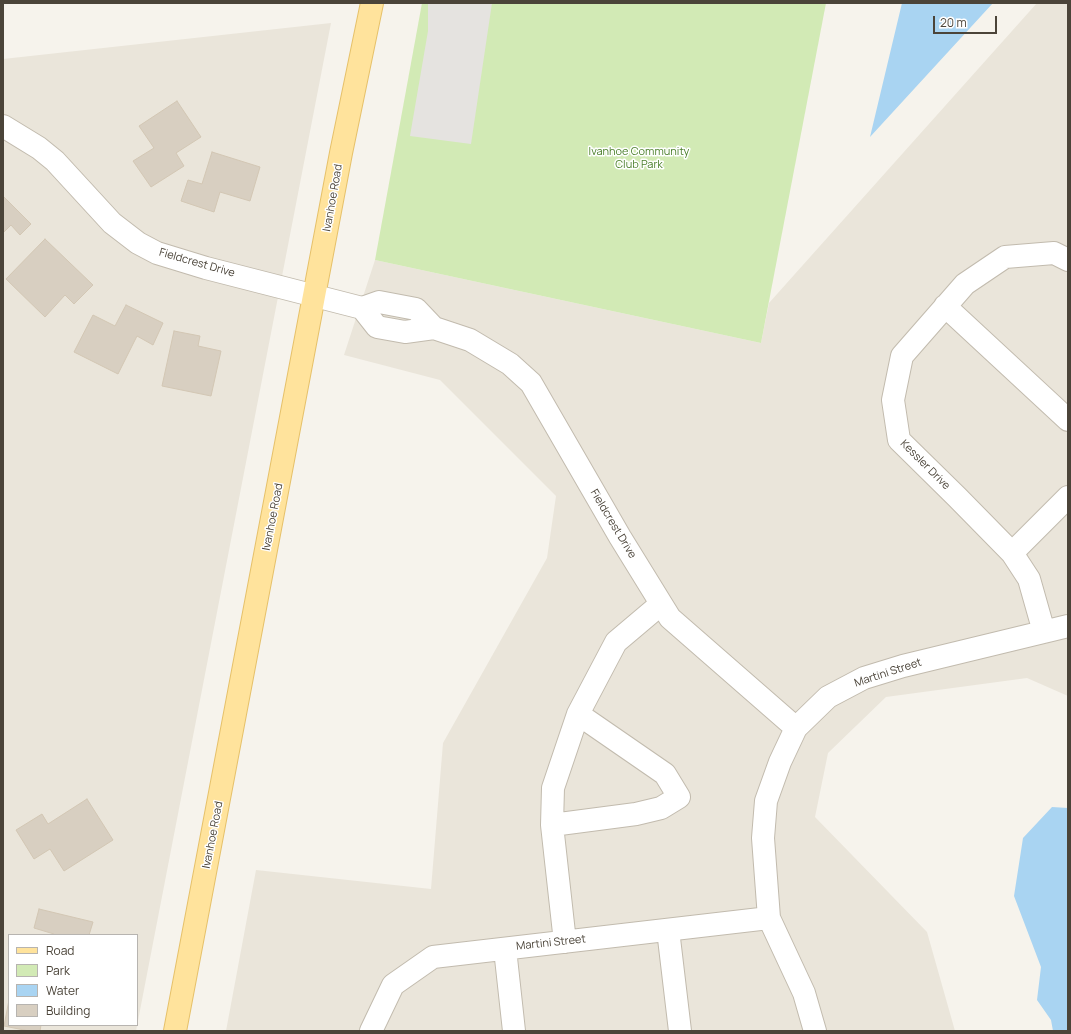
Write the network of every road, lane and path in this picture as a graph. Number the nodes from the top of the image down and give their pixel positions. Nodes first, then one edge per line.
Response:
1 (372, 3) edge
2 (3, 126) edge
3 (1068, 260) edge
4 (315, 297) junction
5 (945, 306) junction
6 (1068, 420) edge
7 (1068, 497) edge
8 (1012, 553) junction
9 (662, 604) junction
10 (1068, 626) edge
11 (1044, 632) junction
12 (578, 714) junction
13 (796, 728) junction
14 (552, 825) junction
15 (769, 918) junction
16 (668, 930) junction
17 (565, 942) junction
18 (505, 948) junction
19 (176, 1031) edge
20 (371, 1031) edge
21 (514, 1031) edge
22 (680, 1031) edge
23 (815, 1031) edge

1 - 4 main road, Ivanhoe Road
2 - 4 street, Fieldcrest Drive
3 - 5 street, Kessler Drive
4 - 9 street, Fieldcrest Drive
4 - 19 main road, Ivanhoe Road
5 - 6 street
5 - 8 street, Kessler Drive
7 - 8 street
8 - 11 street, Kessler Drive
9 - 12 street
9 - 13 street, Fieldcrest Drive
10 - 11 street, Martini Street
11 - 13 street, Martini Street
12 - 14 street
12 - 14 street
13 - 15 street, Martini Street
14 - 17 street
15 - 16 street, Martini Street
15 - 23 street, Martini Street
16 - 17 street, Martini Street
16 - 22 street
17 - 18 street, Martini Street
18 - 20 street, Martini Street
18 - 21 street

